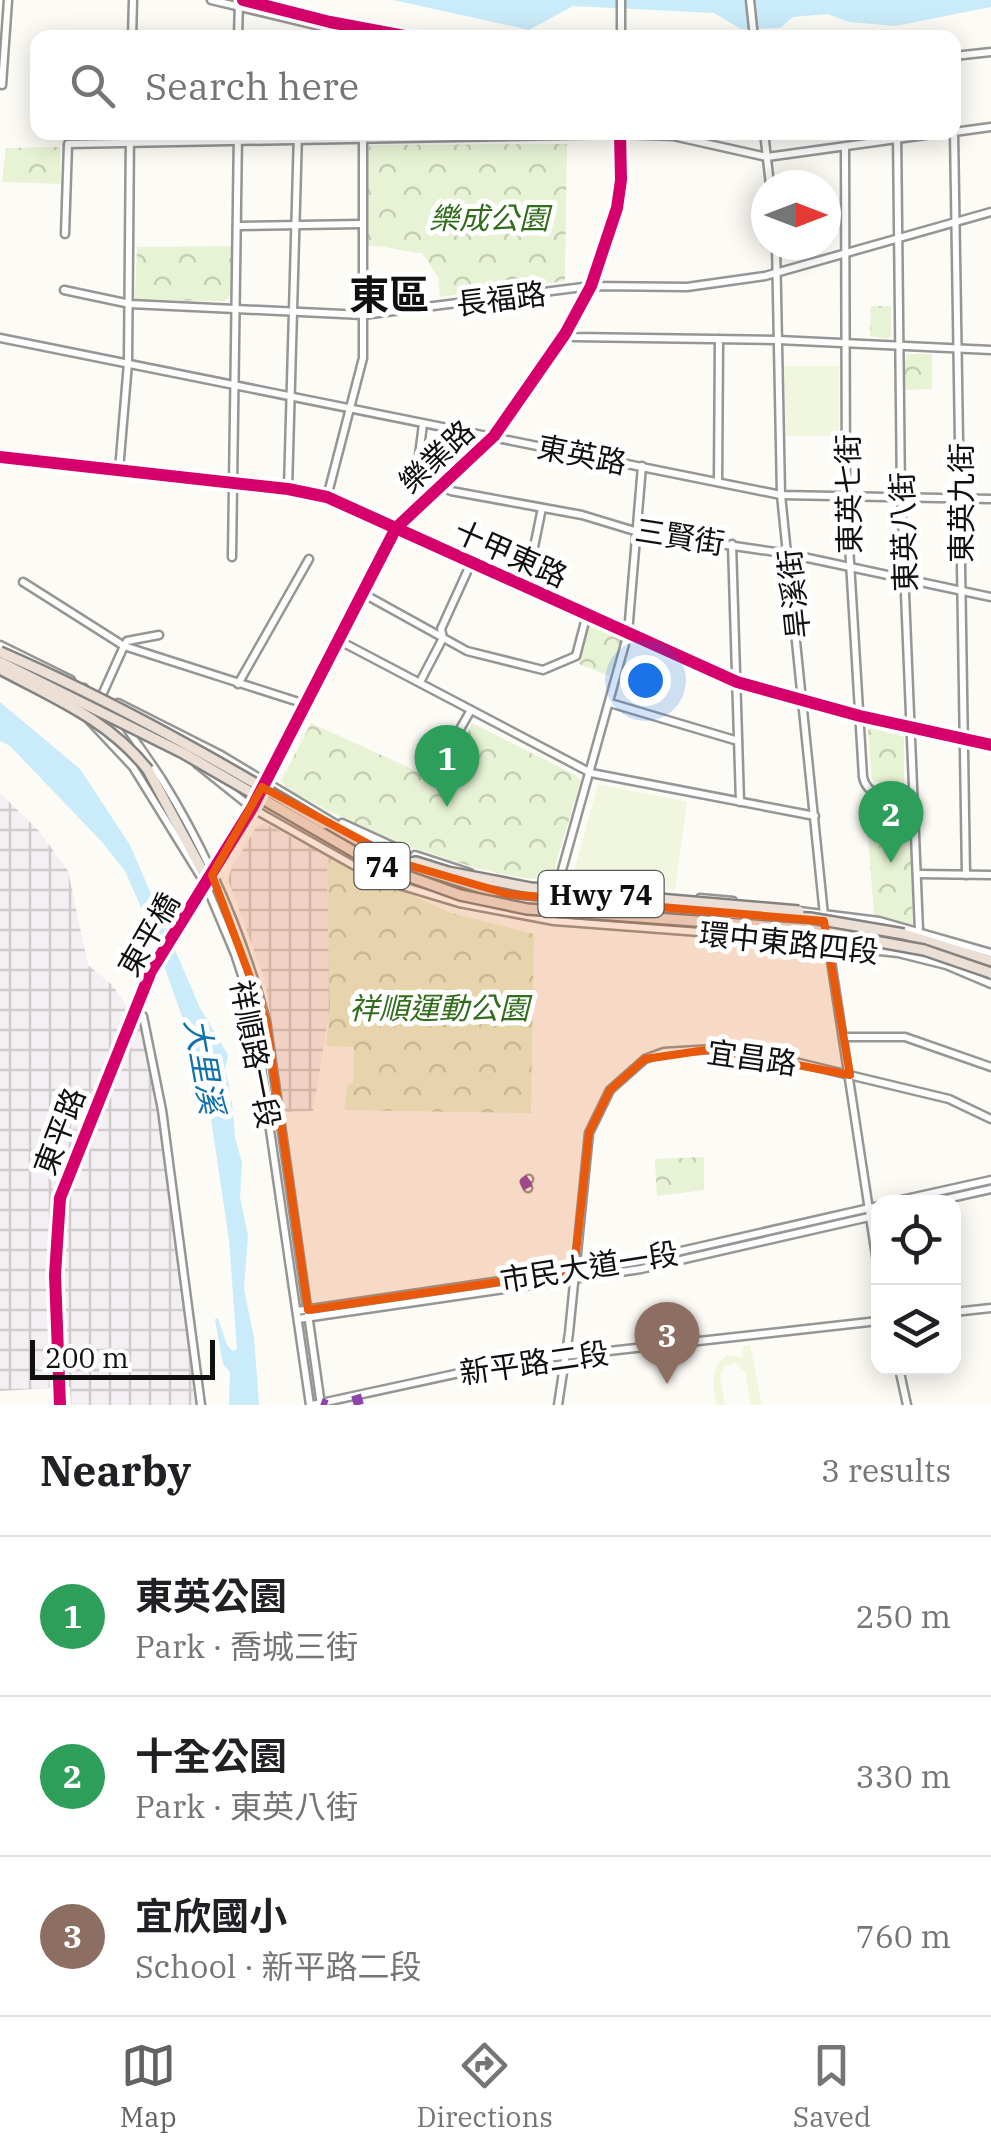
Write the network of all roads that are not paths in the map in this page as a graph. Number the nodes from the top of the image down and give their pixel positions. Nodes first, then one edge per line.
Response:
1 (8, 0) edge
2 (133, 0) edge
3 (211, 0) edge
4 (622, 0) edge
5 (750, 0) edge
6 (239, 4) edge
7 (300, 23) junction
8 (132, 30) edge
9 (238, 30) edge
10 (300, 30) edge
11 (331, 30) edge
12 (621, 30) edge
13 (753, 30) edge
14 (991, 52) edge
15 (961, 55) edge
16 (2, 85) dead end
17 (991, 126) edge
18 (961, 130) edge
19 (130, 140) edge
20 (192, 140) edge
21 (238, 140) edge
22 (298, 140) edge
23 (363, 140) edge
24 (620, 140) edge
25 (690, 140) edge
26 (765, 140) edge
27 (878, 140) edge
28 (897, 140) edge
29 (951, 140) edge
30 (130, 144) junction
31 (845, 147) junction
32 (767, 157) junction
33 (768, 170) edge
34 (991, 212) edge
35 (956, 222) junction
36 (294, 224) junction
37 (362, 224) junction
38 (237, 226) junction
39 (65, 234) dead end
40 (898, 239) junction
41 (846, 254) junction
42 (777, 260) edge
43 (777, 273) junction
44 (591, 286) junction
45 (64, 290) dead end
46 (130, 304) junction
47 (236, 307) junction
48 (292, 310) junction
49 (363, 315) junction
50 (566, 334) junction
51 (0, 338) edge
52 (719, 339) junction
53 (778, 340) junction
54 (845, 346) junction
55 (899, 347) junction
56 (960, 349) junction
57 (991, 350) edge
58 (128, 363) junction
59 (235, 386) junction
60 (290, 396) junction
61 (350, 408) junction
62 (423, 424) junction
63 (494, 436) junction
64 (0, 457) edge
65 (642, 466) junction
66 (119, 470) junction
67 (718, 482) junction
68 (233, 483) junction
69 (440, 486) junction
70 (288, 489) junction
71 (781, 495) junction
72 (846, 496) junction
73 (328, 497) junction
74 (901, 497) junction
75 (960, 498) junction
76 (991, 499) edge
77 (542, 508) junction
78 (396, 528) junction
79 (638, 532) junction
80 (732, 544) junction
81 (790, 554) junction
82 (232, 557) dead end
83 (309, 559) dead end
84 (471, 563) junction
85 (849, 566) junction
86 (904, 578) junction
87 (24, 582) dead end
88 (526, 586) junction
89 (960, 589) junction
90 (364, 594) junction
91 (991, 596) edge
92 (587, 614) junction
93 (628, 634) junction
94 (159, 635) dead end
95 (443, 638) junction
96 (340, 640) junction
97 (124, 646) junction
98 (0, 649) edge
99 (0, 666) edge
100 (420, 682) junction
101 (737, 682) junction
102 (238, 684) junction
103 (84, 686) junction
104 (104, 697) junction
105 (804, 700) junction
106 (610, 703) junction
107 (305, 704) junction
108 (471, 710) junction
109 (860, 716) junction
110 (159, 723) junction
111 (912, 726) junction
112 (964, 738) junction
113 (738, 741) junction
114 (991, 744) edge
115 (437, 769) dead end
116 (591, 772) junction
117 (265, 782) junction
118 (740, 802) junction
119 (915, 803) junction
120 (252, 808) junction
121 (313, 810) junction
122 (815, 816) junction
123 (405, 864) junction
124 (919, 874) junction
125 (966, 875) junction
126 (991, 876) edge
127 (207, 883) junction
128 (558, 888) junction
129 (799, 911) junction
130 (824, 915) junction
131 (920, 931) junction
132 (828, 943) junction
133 (991, 952) edge
134 (991, 961) edge
135 (991, 973) edge
136 (991, 984) edge
137 (138, 1001) joint
138 (143, 1016) dead end
139 (844, 1037) junction
140 (991, 1068) edge
141 (850, 1075) junction
142 (991, 1119) edge
143 (991, 1180) edge
144 (991, 1189) edge
145 (871, 1195) edge
146 (924, 1195) edge
147 (961, 1196) edge
148 (871, 1212) edge
149 (574, 1275) junction
150 (991, 1308) edge
151 (961, 1311) edge
152 (308, 1314) junction
153 (297, 1315) junction
154 (871, 1322) edge
155 (564, 1356) junction
156 (900, 1375) edge
157 (356, 1395) junction
158 (323, 1404) edge
159 (60, 1405) edge
160 (201, 1405) edge
161 (311, 1405) edge
162 (359, 1405) edge
163 (558, 1405) edge
164 (907, 1405) edge

1 - 16 street
2 - 8 street
3 - 6 street
4 - 12 street
5 - 13 street
6 - 7 street
6 - 9 street
7 - 10 street
7 - 11 street
14 - 15 street
17 - 18 street
19 - 30 street
20 - 30 street
21 - 38 street
22 - 36 street
23 - 37 street
24 - 44 street, 樂業路
25 - 32 street
26 - 32 street
27 - 31 street
28 - 40 street, 東英八街
29 - 35 street, 東英九街
30 - 39 street
30 - 46 street
31 - 32 street
31 - 41 street, 東英七街
32 - 33 street
34 - 35 street, 長福路
35 - 40 street, 長福路
35 - 56 street, 東英九街
36 - 37 street
36 - 38 street
36 - 48 street
37 - 49 street
38 - 47 street
40 - 41 street, 長福路
40 - 55 street, 東英八街
41 - 43 street, 長福路
41 - 54 street, 東英七街
42 - 43 street, 旱溪街
43 - 44 street, 長福路
43 - 53 street, 旱溪街
44 - 49 street, 長福路
44 - 50 street, 樂業路
45 - 46 street, 長福路
46 - 47 street, 長福路
46 - 58 street
47 - 48 street, 長福路
47 - 59 street
48 - 49 street, 長福路
48 - 60 street
49 - 61 street
50 - 52 street
50 - 63 street, 樂業路
51 - 58 street, 東英路
52 - 53 street
52 - 67 street
53 - 54 street
53 - 71 street, 旱溪街
54 - 55 street
54 - 72 street, 東英七街
55 - 56 street
55 - 74 street, 東英八街
56 - 57 street
56 - 75 street, 東英九街
58 - 59 street, 東英路
58 - 66 street
59 - 60 street, 東英路
59 - 68 street
60 - 61 street, 東英路
60 - 70 street
61 - 62 street, 東英路
61 - 73 street
62 - 63 street, 東英路
62 - 69 street
63 - 65 street, 東英路
63 - 69 street, 樂業路
64 - 66 street, 十甲東路
65 - 67 street, 東英路
65 - 79 street
66 - 68 street, 十甲東路
67 - 71 street, 東英路
68 - 70 street, 十甲東路
68 - 82 street
69 - 77 street, 三賢街
69 - 78 street, 樂業路
70 - 73 street, 十甲東路
71 - 72 street, 東英路
71 - 81 street, 旱溪街
72 - 74 street, 東英路
72 - 85 street, 東英七街
73 - 78 street, 十甲東路
74 - 75 street, 東英路
74 - 86 street, 東英八街
75 - 76 street, 東英路
75 - 89 street, 東英九街
77 - 79 street, 三賢街
77 - 88 street
78 - 84 street, 十甲東路
78 - 90 street, 樂業路
79 - 80 street, 三賢街
79 - 93 street
80 - 81 street, 三賢街
80 - 101 street
81 - 85 street, 三賢街
81 - 105 street, 旱溪街
83 - 102 street
84 - 88 street, 十甲東路
84 - 95 street
85 - 86 street, 三賢街
85 - 109 street, 東英七街
86 - 89 street, 三賢街
86 - 111 street, 東英八街
87 - 97 street
88 - 92 street, 十甲東路
89 - 91 street, 三賢街
89 - 112 street, 東英九街
90 - 95 street
90 - 96 street, 樂業路
92 - 93 street, 十甲東路
92 - 95 street
93 - 101 street, 十甲東路
93 - 106 street
94 - 97 street
95 - 100 street
96 - 100 street
96 - 107 street, 樂業路
97 - 102 street
97 - 104 street
98 - 103 street, 環中東路四段
98 - 123 highway, 74, bridge
99 - 127 highway, bridge
99 - 135 highway, 74, bridge
100 - 108 street
101 - 105 street, 十甲東路
101 - 113 street
102 - 107 street
103 - 104 street, 環中東路四段
103 - 127 street, 祥順路一段
104 - 110 street, 環中東路四段
104 - 127 street, 祥順路一段
105 - 109 street, 十甲東路
105 - 122 street, 旱溪街
106 - 113 street
106 - 116 street
107 - 117 street, 樂業路
108 - 115 street
108 - 116 street
109 - 111 street, 十甲東路
109 - 119 street, 東英七街
110 - 117 street, 環中東路四段
110 - 120 street, 環中東路四段
111 - 112 street, 十甲東路
111 - 119 street, 東英八街
112 - 114 street, 十甲東路
112 - 125 street, 東英九街
113 - 118 street
116 - 118 street
116 - 128 street
117 - 120 street, 樂業路
117 - 121 street, 環中東路四段
118 - 122 street
119 - 124 street, 東英八街
120 - 127 street
120 - 132 street, 環中東路四段
121 - 128 street, 環中東路四段
121 - 129 street, 環中東路四段
122 - 130 street, 旱溪街
123 - 129 highway, Hwy 74, bridge
123 - 134 highway, 74, bridge
124 - 125 street
124 - 131 street, 東英八街
125 - 126 street
127 - 137 street, 東平橋
127 - 152 street, 祥順路一段
127 - 153 street, 祥順路一段
128 - 129 street, 環中東路四段
129 - 130 street, 環中東路四段
130 - 131 street, 環中東路四段
130 - 132 street, 旱溪街
131 - 133 street, 環中東路四段
132 - 136 street, 環中東路四段
132 - 139 street, 旱溪街
137 - 159 street, 東平路
138 - 160 street
139 - 140 street
139 - 141 street, 旱溪街
141 - 142 street, 宜昌路
141 - 145 street, 旱溪街
141 - 149 street, 宜昌路
143 - 146 street
144 - 147 street
148 - 149 street, 市民大道一段
149 - 152 street, 市民大道一段
149 - 155 street, 宜昌路
150 - 151 street
152 - 153 street, 市民大道一段
152 - 158 street, 祥順路一段
153 - 161 street, 祥順路一段
154 - 155 street, 新平路二段
155 - 157 street, 新平路二段
155 - 163 street, 宜昌路
156 - 164 street
157 - 158 street, 新平路二段
157 - 162 street
158 - 161 street, 新平路二段

